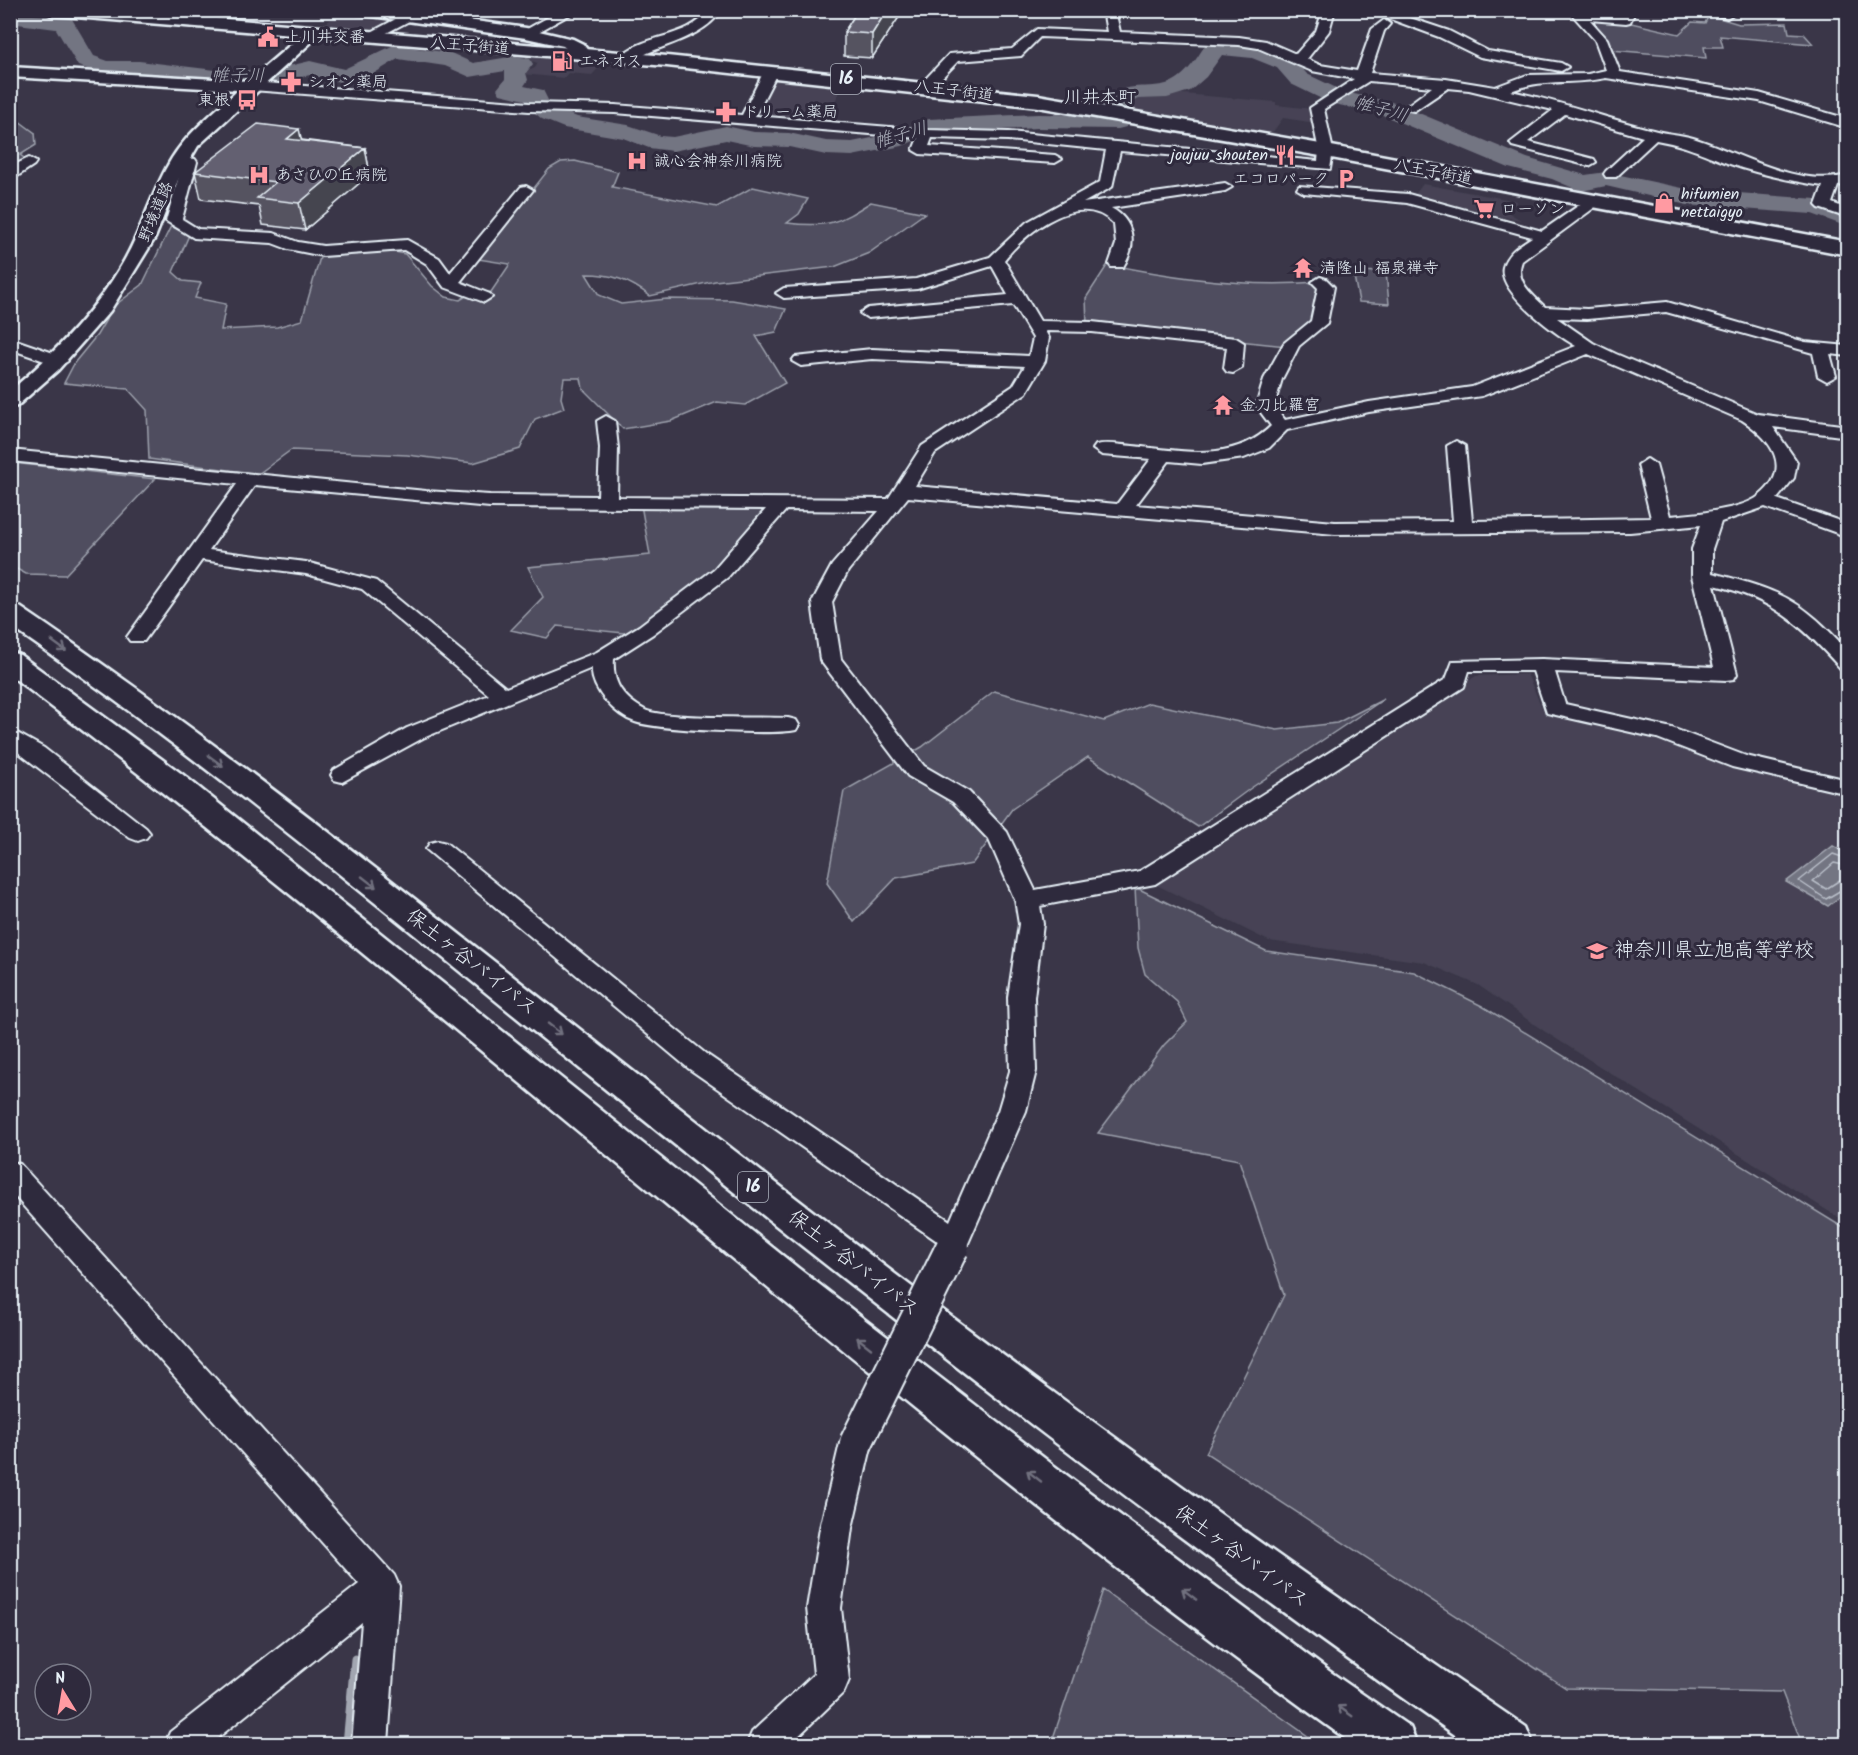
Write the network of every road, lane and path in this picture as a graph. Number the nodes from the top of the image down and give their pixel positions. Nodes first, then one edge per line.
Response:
1 (51, 10) edge
2 (358, 10) edge
3 (446, 10) edge
4 (572, 10) edge
5 (716, 10) edge
6 (1109, 10) edge
7 (1329, 10) edge
8 (1372, 10) edge
9 (1630, 10) edge
10 (1707, 10) edge
11 (1577, 13) edge
12 (1727, 14) dead end
13 (407, 17) junction
14 (432, 20) junction
15 (1384, 24) dead end
16 (313, 33) junction
17 (526, 33) junction
18 (1114, 35) junction
19 (368, 37) junction
20 (583, 55) junction
21 (626, 58) junction
22 (1298, 60) junction
23 (771, 71) junction
24 (10, 72) edge
25 (1610, 75) junction
26 (1362, 76) junction
27 (259, 79) junction
28 (1446, 83) junction
29 (925, 87) junction
30 (1496, 92) junction
31 (1414, 107) dead end
32 (1563, 109) junction
33 (747, 120) junction
34 (1848, 124) edge
35 (1210, 131) junction
36 (927, 134) junction
37 (1653, 135) junction
38 (1114, 145) junction
39 (1174, 150) junction
40 (1055, 159) dead end
41 (1326, 159) junction
42 (179, 161) junction
43 (29, 162) dead end
44 (1589, 162) dead end
45 (1611, 174) dead end
46 (10, 177) edge
47 (1848, 179) edge
48 (1832, 183) junction
49 (1225, 187) dead end
50 (1304, 189) dead end
51 (526, 190) dead end
52 (1329, 191) junction
53 (1593, 202) junction
54 (1096, 207) junction
55 (1060, 209) junction
56 (1848, 214) edge
57 (1544, 236) junction
58 (1848, 249) edge
59 (996, 260) junction
60 (1117, 264) dead end
61 (1320, 282) dead end
62 (450, 284) junction
63 (784, 293) dead end
64 (484, 297) dead end
65 (1020, 299) junction
66 (1539, 312) junction
67 (868, 313) dead end
68 (1037, 326) junction
69 (10, 342) edge
70 (1587, 348) junction
71 (1820, 348) junction
72 (1848, 351) edge
73 (59, 361) junction
74 (801, 361) dead end
75 (1036, 361) junction
76 (1233, 368) dead end
77 (1827, 376) dead end
78 (10, 402) edge
79 (1753, 419) junction
80 (606, 421) dead end
81 (1281, 426) junction
82 (1848, 432) edge
83 (1456, 446) dead end
84 (1102, 449) dead end
85 (10, 455) edge
86 (1164, 456) junction
87 (1647, 465) dead end
88 (250, 479) junction
89 (898, 498) junction
90 (607, 501) junction
91 (1765, 501) junction
92 (781, 504) junction
93 (1123, 509) junction
94 (1713, 518) junction
95 (1662, 524) junction
96 (1463, 528) junction
97 (1848, 531) edge
98 (198, 554) junction
99 (1702, 576) junction
100 (10, 613) edge
101 (137, 637) dead end
102 (604, 656) junction
103 (10, 661) edge
104 (1542, 665) junction
105 (1848, 665) edge
106 (505, 698) junction
107 (788, 725) dead end
108 (10, 736) edge
109 (342, 775) dead end
110 (1848, 787) edge
111 (138, 834) dead end
112 (438, 849) dead end
113 (1027, 900) junction
114 (10, 1172) edge
115 (954, 1243) junction
116 (382, 1586) junction
117 (183, 1744) edge
118 (370, 1744) edge
119 (765, 1744) edge
120 (1393, 1744) edge
121 (1509, 1744) edge

1 - 16 highway, 八王子街道 / 16
2 - 13 street
3 - 14 street
4 - 17 street
5 - 21 street
6 - 18 street
7 - 22 street
8 - 25 street
9 - 11 street
10 - 12 street
11 - 25 street
13 - 14 street
13 - 19 street
14 - 17 street
15 - 26 street
16 - 19 highway, 八王子街道 / 16
16 - 27 street, 野境道路
17 - 20 street
18 - 22 street
18 - 29 street
19 - 20 highway, 八王子街道 / 16
20 - 21 highway, 八王子街道 / 16
21 - 23 highway, 八王子街道 / 16
22 - 26 street
23 - 29 highway, 八王子街道 / 16
23 - 33 street
24 - 27 street
25 - 30 street
25 - 34 street
26 - 28 street
26 - 41 street
27 - 33 street
27 - 42 street, 野境道路
28 - 30 street
28 - 31 street
29 - 35 highway, 八王子街道 / 16
30 - 32 street
32 - 37 street
32 - 44 street
33 - 36 street
35 - 39 street
35 - 41 highway, 八王子街道 / 16
36 - 38 street
36 - 40 street
37 - 45 street
37 - 48 street
38 - 39 street
38 - 55 street
39 - 41 street
41 - 52 street
41 - 53 highway, 八王子街道 / 16
42 - 62 street
42 - 73 street, 野境道路
43 - 46 street
47 - 48 street
48 - 56 street
49 - 54 street
50 - 52 street
51 - 62 street
52 - 57 street
53 - 57 street
53 - 58 highway, 八王子街道 / 16
54 - 55 street
54 - 60 street
55 - 59 street
57 - 66 street
59 - 63 street
59 - 65 street
61 - 81 street
62 - 64 street
65 - 67 street
65 - 68 street
66 - 70 street
66 - 71 street
68 - 75 street
68 - 76 street
69 - 73 street
70 - 79 street
70 - 81 street
71 - 72 street
71 - 77 street
73 - 78 street, 野境道路
74 - 75 street
75 - 89 street
79 - 82 street
79 - 91 street
80 - 90 street
81 - 86 street
83 - 96 street
84 - 86 street
85 - 88 street
86 - 93 street
87 - 95 street
88 - 90 street
88 - 98 street
89 - 92 street
89 - 93 street
89 - 113 street
90 - 92 street
91 - 94 street
91 - 97 street
92 - 102 street
93 - 96 street
94 - 95 street
94 - 99 street
95 - 96 street
98 - 101 street
98 - 106 street
99 - 104 street
99 - 105 street
100 -> 121 highway, 保土ヶ谷バイパス / 16
102 - 106 street
102 - 107 street
120 -> 103 highway
104 - 110 street
104 - 113 street
106 - 109 street
108 - 111 street
112 - 115 street
113 - 115 street
114 - 116 street
115 - 119 street, bridge
116 - 117 street
116 - 118 street

